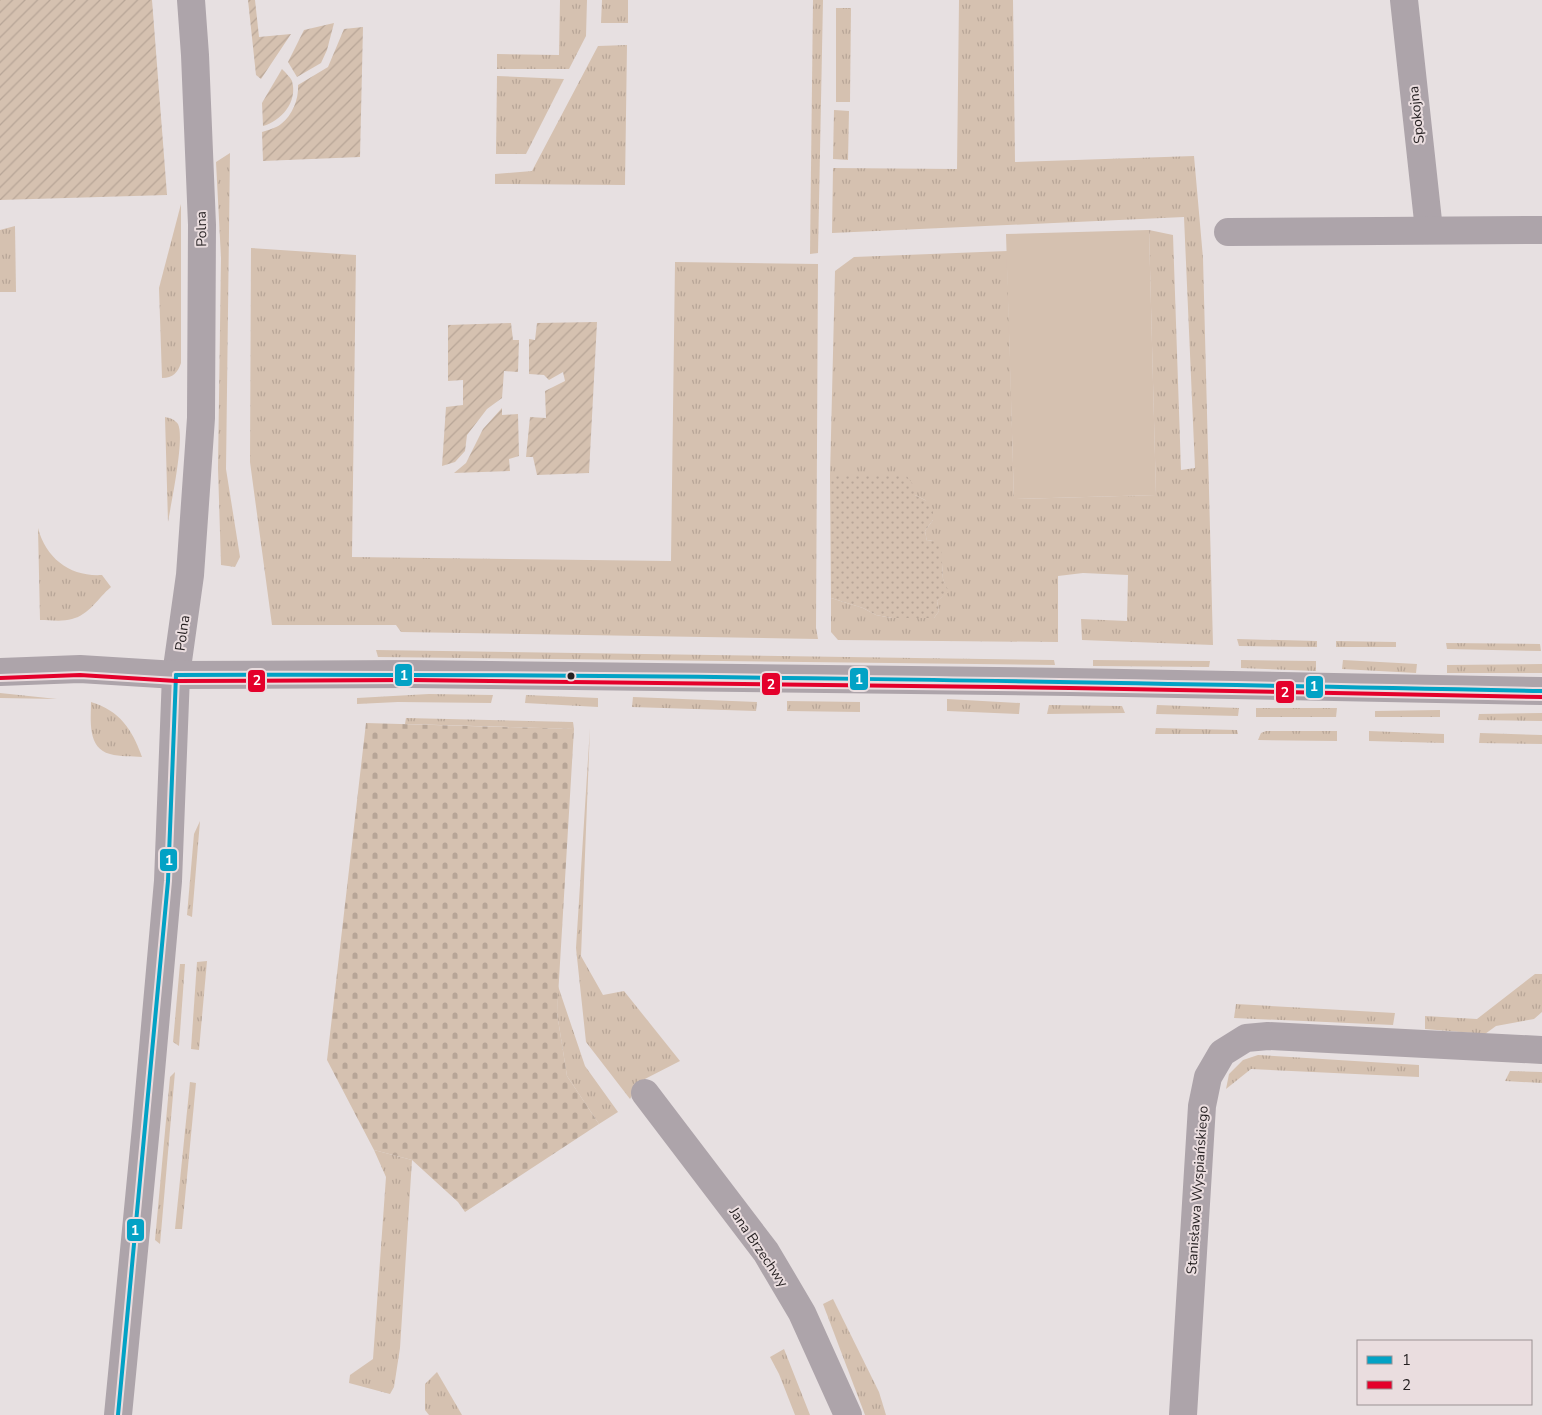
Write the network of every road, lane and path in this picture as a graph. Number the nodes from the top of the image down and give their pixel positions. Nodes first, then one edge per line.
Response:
1 (191, 0) edge
2 (1404, 0) edge
3 (1429, 230) junction
4 (1542, 230) edge
5 (1228, 232) dead end
6 (0, 672) edge
7 (176, 675) junction
8 (1542, 691) edge
9 (1542, 1050) edge
10 (645, 1093) dead end
11 (118, 1415) edge
12 (848, 1415) edge
13 (1183, 1415) edge

1 - 7 street, Polna
2 - 3 street, Spokojna
3 - 4 street
3 - 5 street
6 - 7 street
7 - 8 street
7 - 11 street, Polna
9 - 13 street, Stanisława Wyspiańskiego
10 - 12 street, Jana Brzechwy

